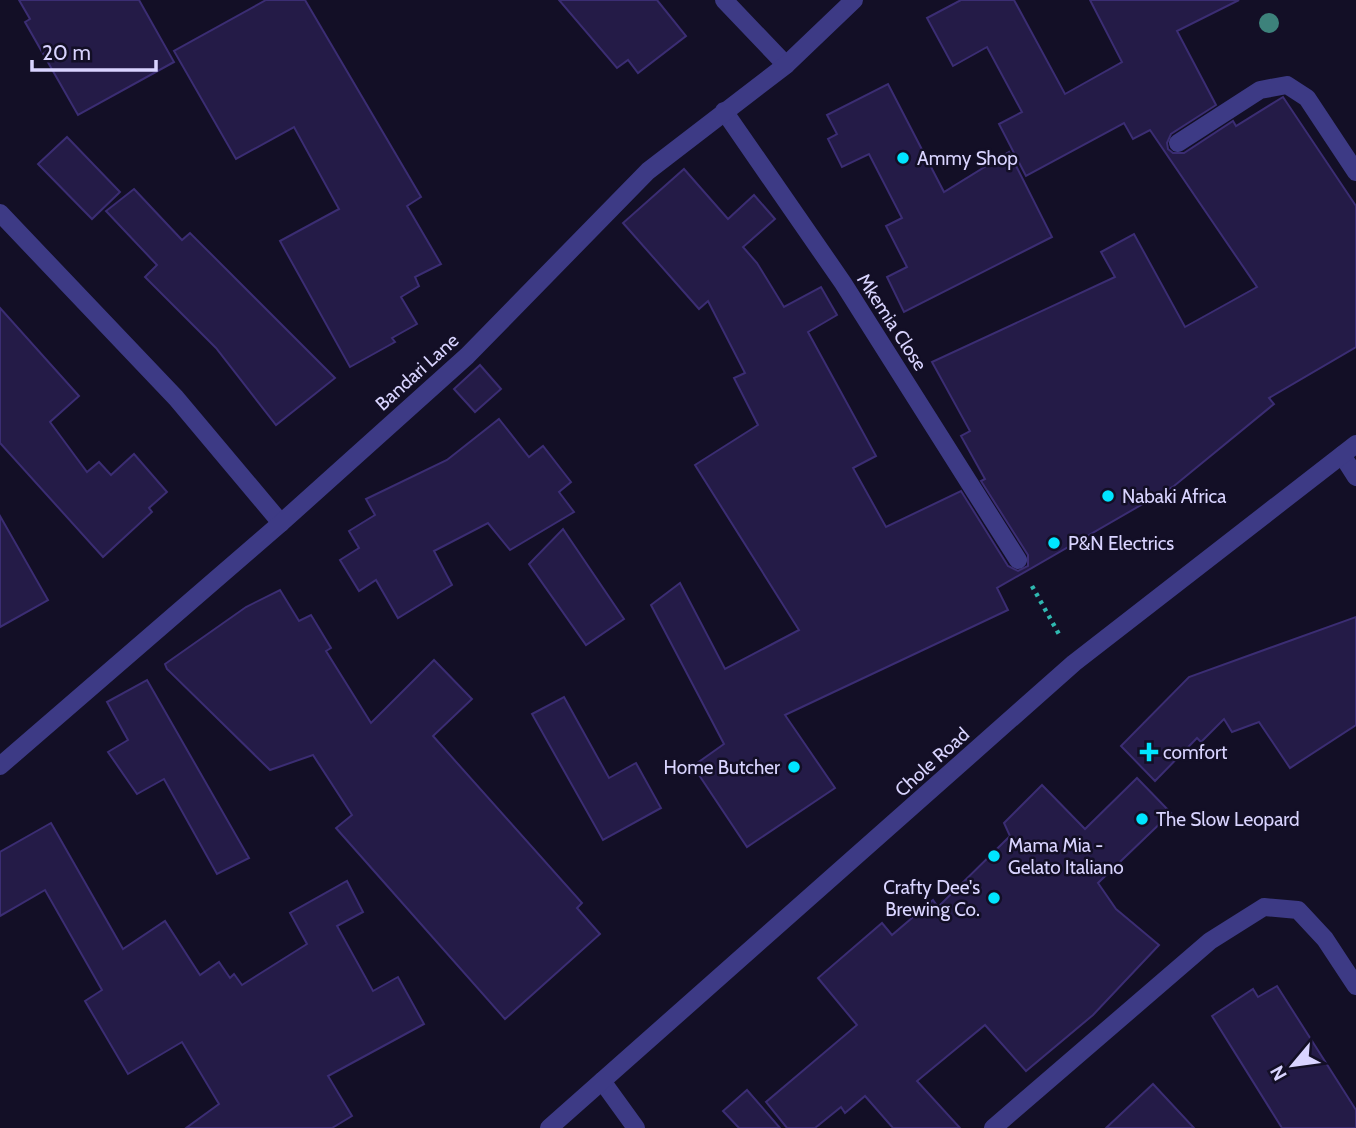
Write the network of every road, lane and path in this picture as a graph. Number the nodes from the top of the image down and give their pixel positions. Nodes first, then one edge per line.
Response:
1 (724, 0) edge
2 (854, 0) edge
3 (786, 65) junction
4 (724, 111) junction
5 (1178, 143) dead end
6 (1356, 172) edge
7 (0, 213) edge
8 (1349, 449) edge
9 (1356, 477) edge
10 (281, 523) junction
11 (1018, 560) joint
12 (1074, 663) junction
13 (0, 766) edge
14 (1356, 986) edge
15 (602, 1081) junction
16 (549, 1128) edge
17 (636, 1128) edge
18 (993, 1128) edge

1 - 3 street
2 - 3 street, Bandari Lane
3 - 4 street, Bandari Lane
4 - 10 street, Bandari Lane
4 - 11 street, Mkemia Close
5 - 6 street
7 - 10 street
8 - 9 street
8 - 12 street, Chole Road
10 - 13 street, Bandari Lane
11 - 12 path
12 - 15 street, Chole Road
14 - 18 street
15 - 16 street, Chole Road
15 - 17 street

